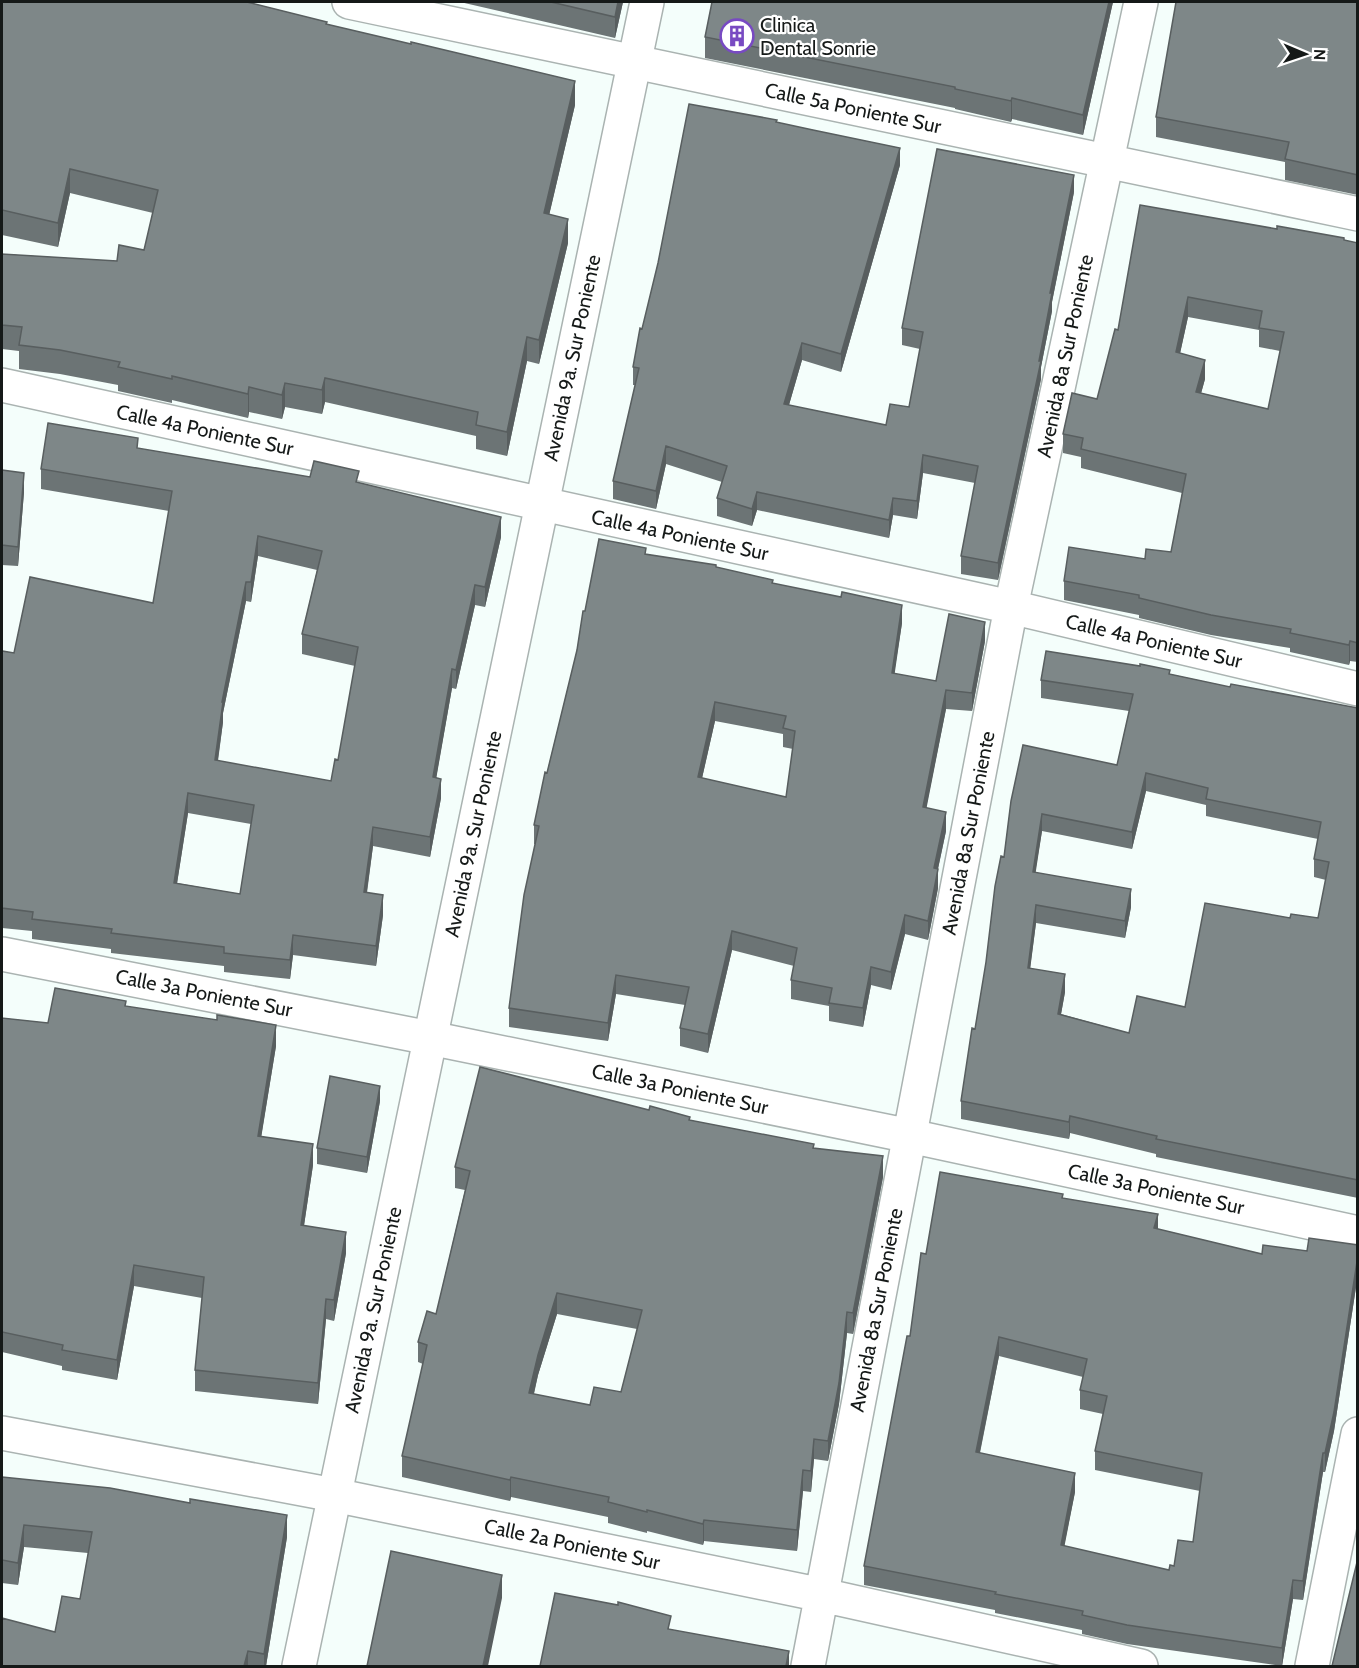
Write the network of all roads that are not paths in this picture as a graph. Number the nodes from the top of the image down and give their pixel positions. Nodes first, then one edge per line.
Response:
1 (348, 2) edge
2 (647, 2) edge
3 (1141, 2) edge
4 (634, 62) junction
5 (1107, 161) junction
6 (1358, 214) edge
7 (2, 385) edge
8 (542, 504) junction
9 (1011, 607) junction
10 (1358, 689) edge
11 (2, 954) edge
12 (430, 1038) junction
13 (910, 1136) junction
14 (1358, 1233) edge
15 (2, 1433) edge
16 (1358, 1434) edge
17 (334, 1495) junction
18 (822, 1595) junction
19 (299, 1666) edge
20 (808, 1666) edge
21 (1141, 1666) edge
22 (1312, 1666) edge

1 - 4 street, Calle 5a Poniente Sur
2 - 4 street, Avenida 9a. Sur Poniente
3 - 5 street, Avenida 8a Sur Poniente
4 - 5 street, Calle 5a Poniente Sur
4 - 8 street, Avenida 9a. Sur Poniente
5 - 6 street, Calle 5a Poniente Sur
5 - 9 street, Avenida 8a Sur Poniente
7 - 8 street, Calle 4a Poniente Sur
8 - 9 street, Calle 4a Poniente Sur
8 - 12 street, Avenida 9a. Sur Poniente
9 - 10 street, Calle 4a Poniente Sur
9 - 13 street, Avenida 8a Sur Poniente
11 - 12 street, Calle 3a Poniente Sur
12 - 13 street, Calle 3a Poniente Sur
12 - 17 street, Avenida 9a. Sur Poniente
13 - 14 street, Calle 3a Poniente Sur
13 - 18 street, Avenida 8a Sur Poniente
15 - 17 street, Calle 2a Poniente Sur
16 - 22 street
17 - 18 street, Calle 2a Poniente Sur
17 - 19 street, Avenida 9a. Sur Poniente
18 - 20 street, Avenida 8a Sur Poniente
18 - 21 street, Calle 2a Poniente Sur

